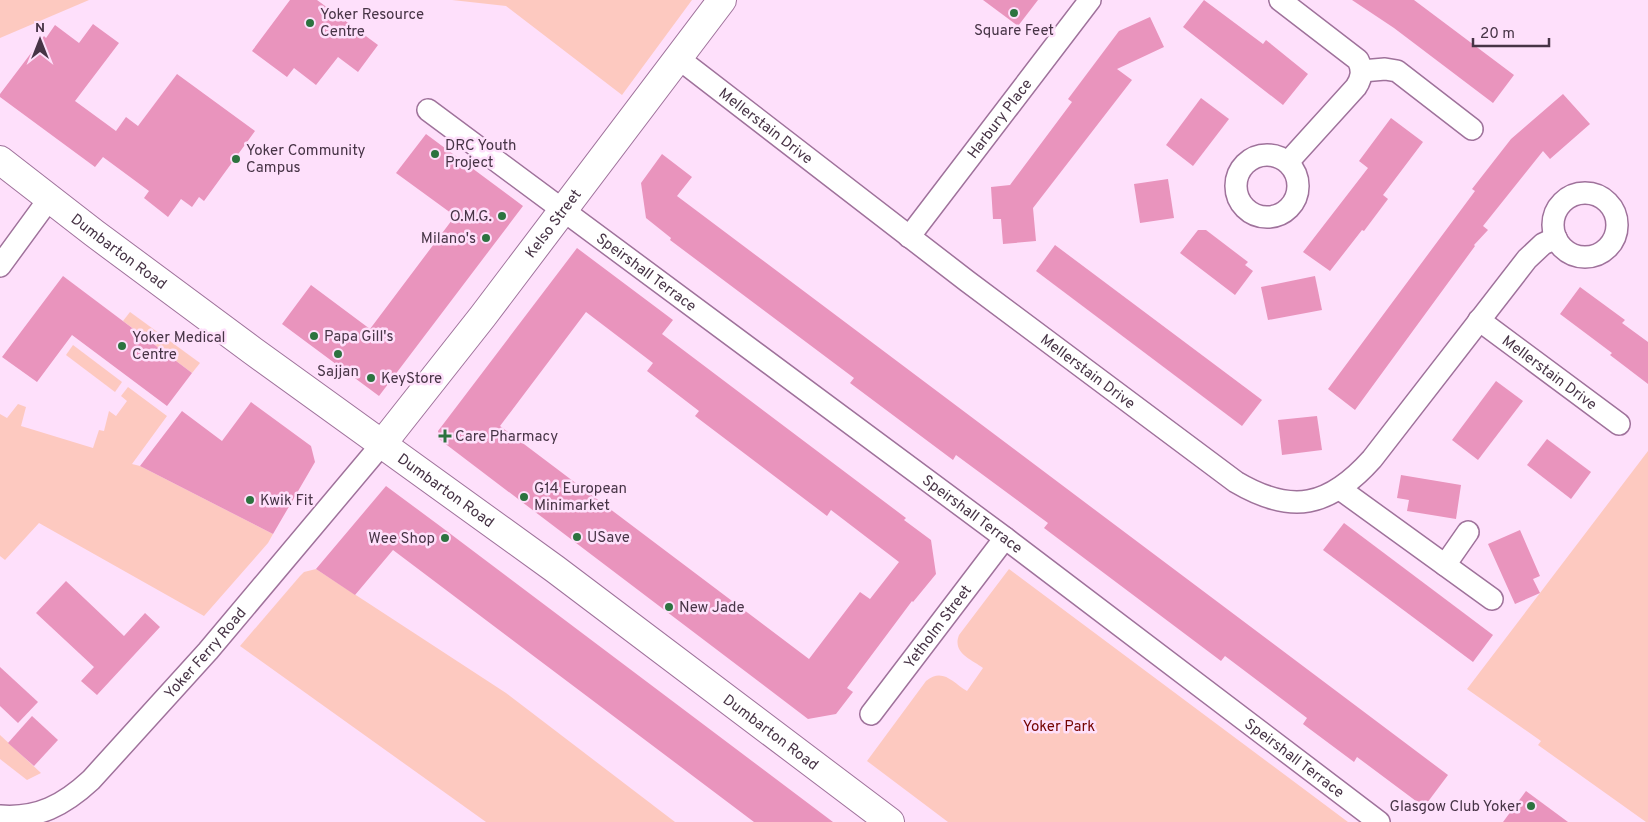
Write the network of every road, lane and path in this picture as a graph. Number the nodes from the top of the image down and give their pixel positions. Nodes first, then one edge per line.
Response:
1 (722, 0) edge
2 (1090, 0) edge
3 (1280, 0) edge
4 (678, 58) junction
5 (1362, 71) junction
6 (428, 110) dead end
7 (1472, 129) dead end
8 (0, 160) edge
9 (1288, 162) dead end
10 (50, 199) junction
11 (562, 210) junction
12 (909, 237) junction
13 (1556, 238) dead end
14 (0, 266) edge
15 (1479, 320) junction
16 (1619, 424) dead end
17 (382, 444) junction
18 (1340, 489) junction
19 (1468, 532) dead end
20 (1005, 538) junction
21 (1444, 565) junction
22 (1492, 599) dead end
23 (871, 714) dead end
24 (0, 816) edge
25 (890, 822) edge
26 (1379, 822) edge

1 - 4 main road, Kelso Street
2 - 12 street, Harbury Place
3 - 5 street
4 - 11 main road, Kelso Street
4 - 12 street, Mellerstain Drive
5 - 7 street
5 - 9 street
6 - 11 street, Speirshall Terrace
8 - 10 main road, Dumbarton Road
10 - 14 street
10 - 17 main road, Dumbarton Road
11 - 17 main road, Kelso Street
11 - 20 street, Speirshall Terrace
12 - 18 street, Mellerstain Drive
13 - 15 street, Mellerstain Drive
15 - 16 street, Mellerstain Drive
15 - 18 street, Mellerstain Drive
17 - 24 street, Yoker Ferry Road
17 - 25 main road, Dumbarton Road
18 - 21 street
19 - 21 street
20 - 23 street, Yetholm Street
20 - 26 street, Speirshall Terrace
21 - 22 street

